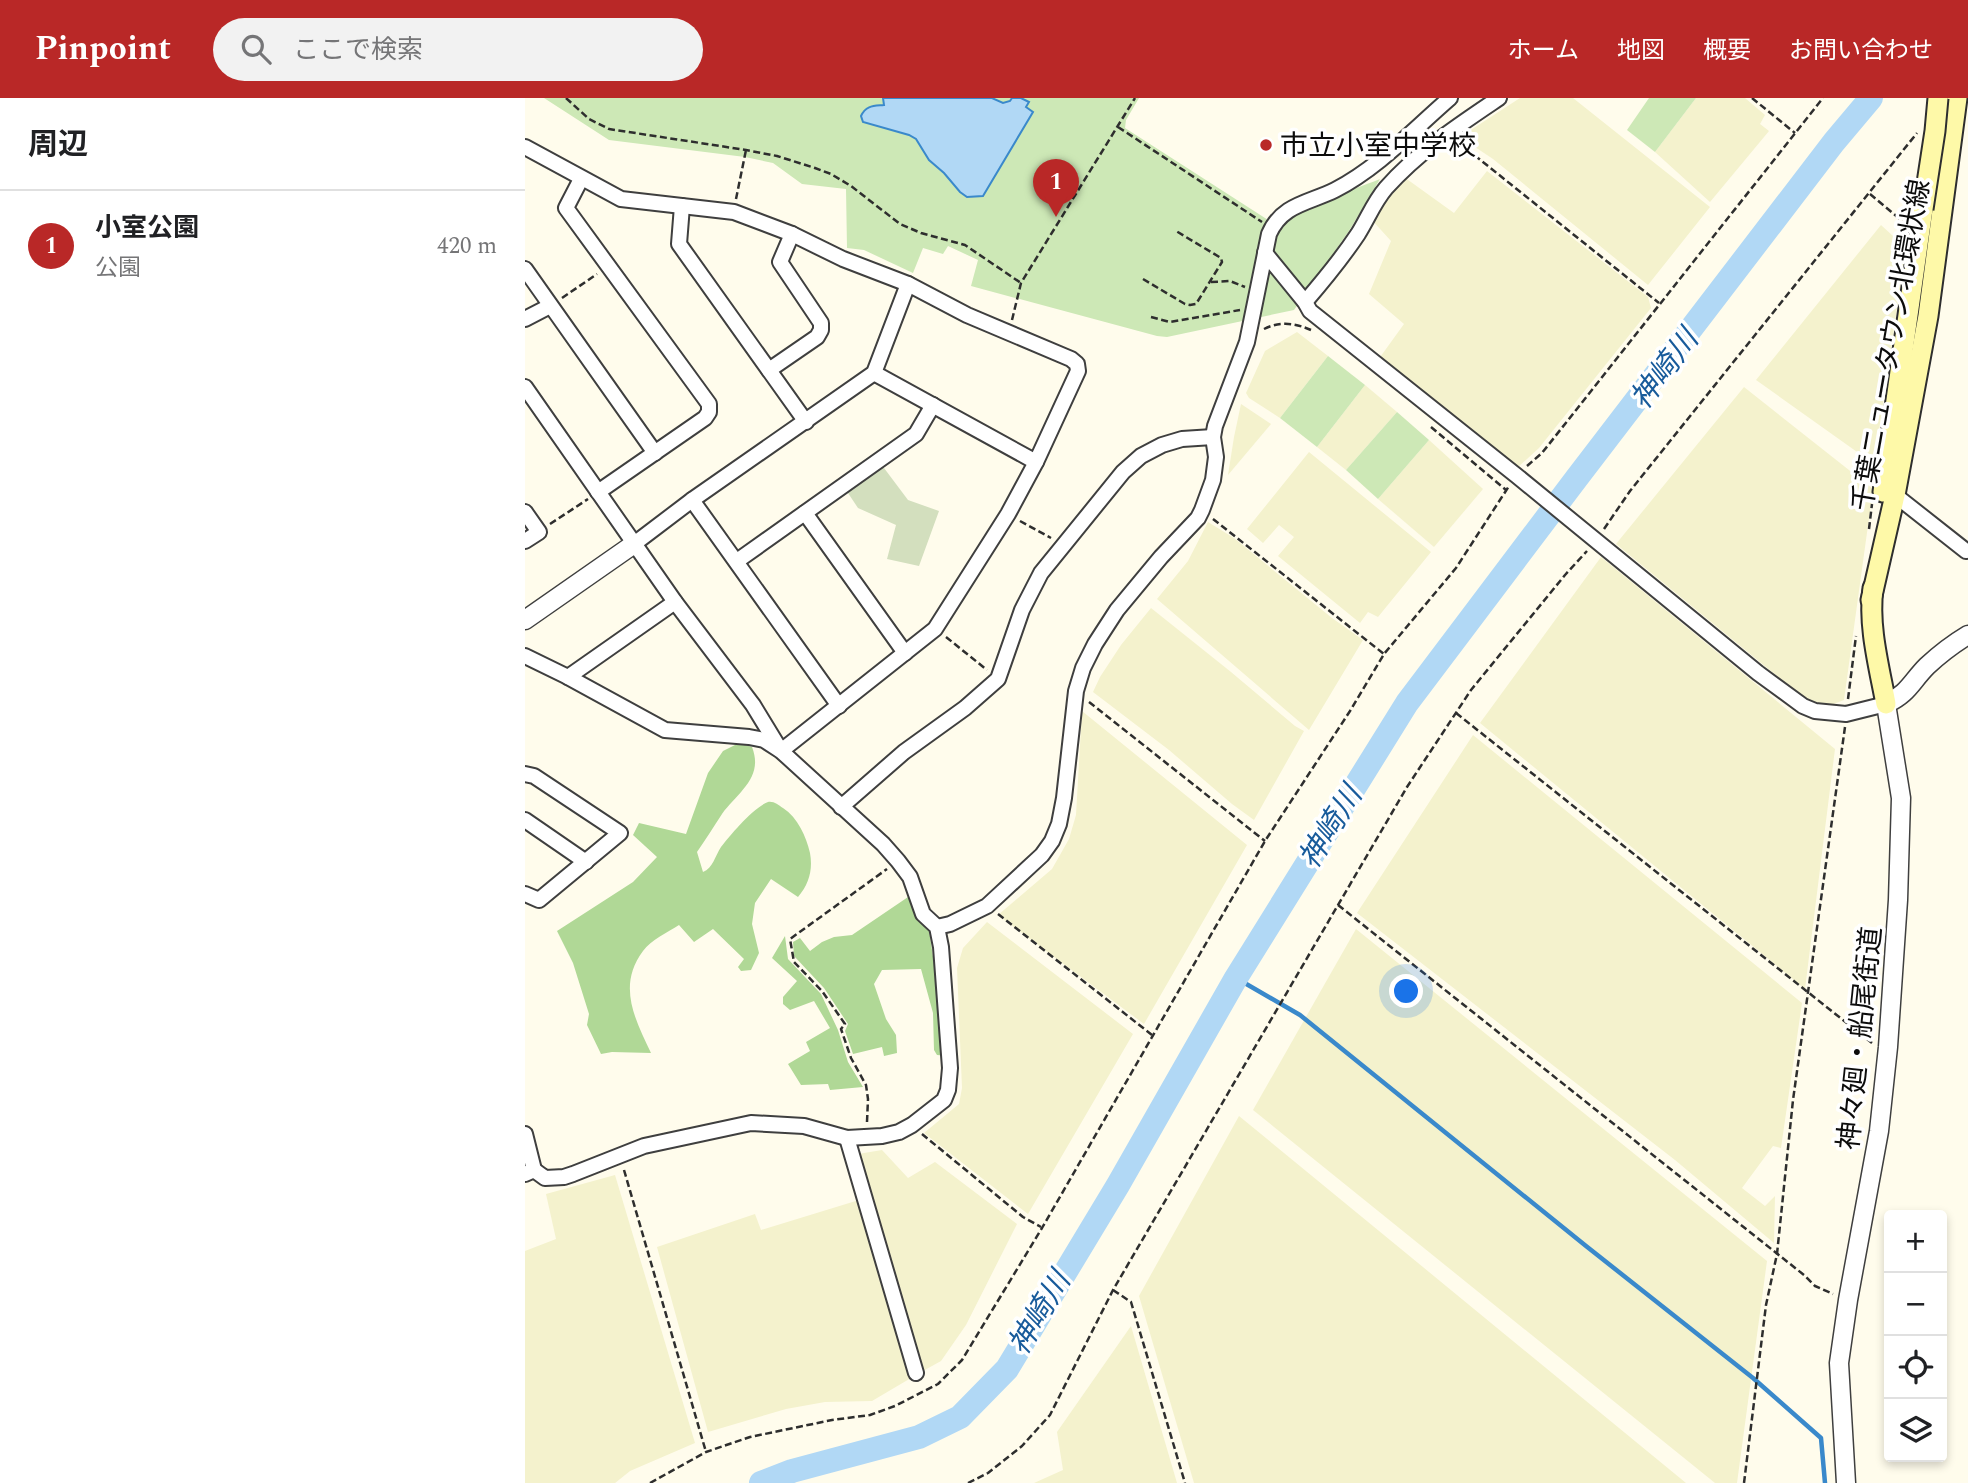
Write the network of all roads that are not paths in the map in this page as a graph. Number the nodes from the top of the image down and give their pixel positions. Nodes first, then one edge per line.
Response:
1 (1450, 98) edge
2 (1499, 98) edge
3 (1938, 98) edge
4 (1957, 98) edge
5 (525, 147) edge
6 (581, 179) junction
7 (682, 206) junction
8 (1933, 211) junction
9 (792, 234) junction
10 (525, 269) edge
11 (1261, 271) junction
12 (908, 284) junction
13 (1305, 302) junction
14 (550, 306) junction
15 (525, 319) edge
16 (769, 370) junction
17 (874, 373) junction
18 (525, 387) edge
19 (933, 405) junction
20 (806, 422) junction
21 (1213, 437) junction
22 (655, 453) junction
23 (1036, 462) junction
24 (598, 492) junction
25 (1895, 495) junction
26 (692, 500) junction
27 (525, 512) edge
28 (805, 513) junction
29 (525, 541) edge
30 (634, 544) junction
31 (1966, 551) dead end
32 (737, 561) junction
33 (1871, 600) junction
34 (675, 601) junction
35 (525, 620) edge
36 (1968, 635) edge
37 (905, 653) junction
38 (525, 656) edge
39 (568, 677) junction
40 (1886, 704) junction
41 (839, 706) junction
42 (781, 751) junction
43 (525, 774) edge
44 (841, 807) junction
45 (525, 820) edge
46 (586, 862) junction
47 (525, 894) edge
48 (937, 927) junction
49 (525, 1134) edge
50 (847, 1138) junction
51 (529, 1172) edge
52 (916, 1373) dead end
53 (1846, 1483) edge

1 - 11 street
2 - 13 street
3 - 8 main road, 千葉ニュータウン北環状線, bridge
4 - 8 main road, 千葉ニュータウン北環状線
5 - 6 street
6 - 7 street
6 - 22 street
7 - 9 street
7 - 16 street
8 - 25 main road, 千葉ニュータウン北環状線
8 - 33 main road, 千葉ニュータウン北環状線
9 - 12 street
9 - 16 street
10 - 14 street
11 - 13 street
11 - 21 street
12 - 17 street
12 - 23 street
13 - 40 street
14 - 15 street
14 - 22 street
16 - 20 street
17 - 19 street
17 - 20 street
18 - 24 street
19 - 23 street
19 - 28 street
20 - 26 street
21 - 44 street
21 - 48 street
22 - 24 street
23 - 37 street
24 - 30 street
25 - 31 street
25 - 33 main road, 千葉ニュータウン北環状線
26 - 30 street
26 - 32 street
27 - 29 street
28 - 32 street
28 - 37 street
30 - 34 street
30 - 35 street
32 - 41 street
33 - 40 main road, 千葉ニュータウン北環状線
34 - 39 street
34 - 42 street
36 - 40 street
37 - 41 street
38 - 39 street
39 - 42 street
40 - 53 street, 神々廻・船尾街道
41 - 42 street
42 - 44 street
43 - 46 street
44 - 48 street
45 - 46 street
46 - 47 street
48 - 50 street
49 - 51 street
50 - 51 street
50 - 52 street

